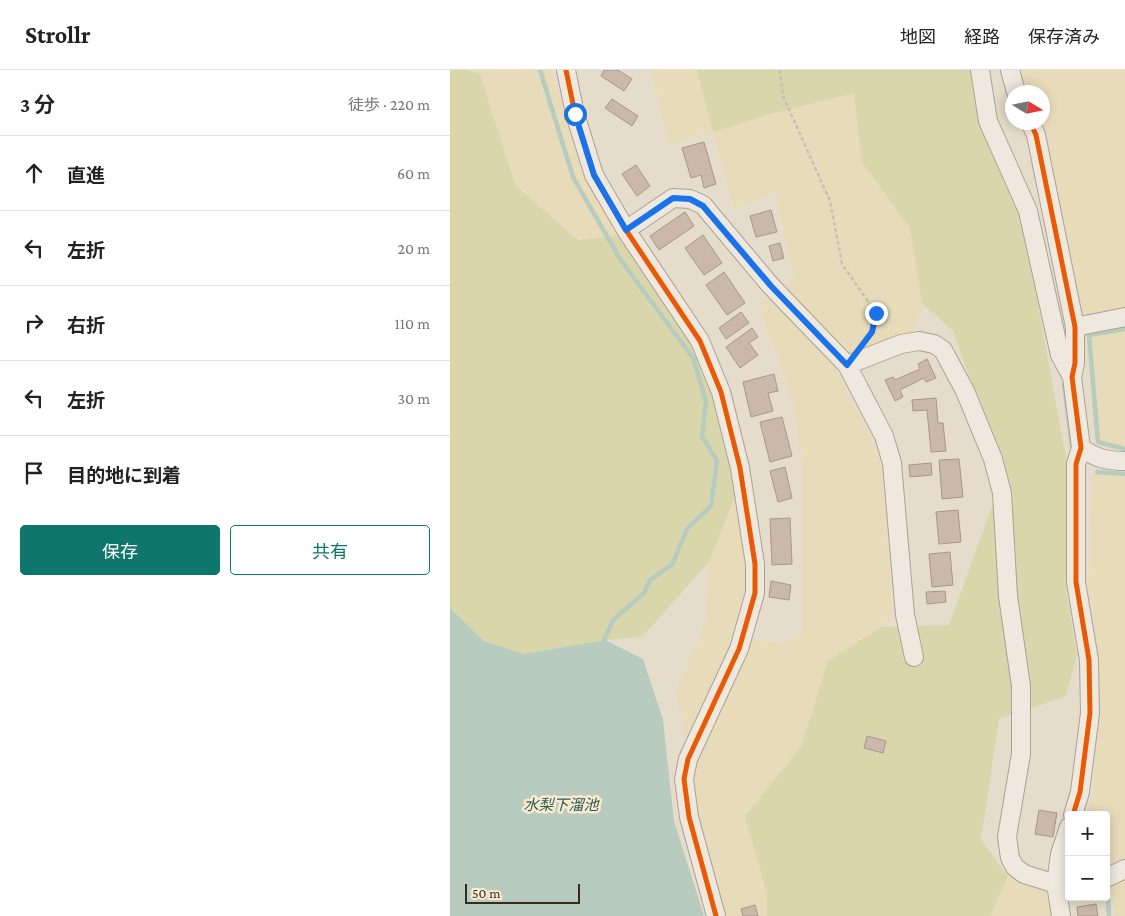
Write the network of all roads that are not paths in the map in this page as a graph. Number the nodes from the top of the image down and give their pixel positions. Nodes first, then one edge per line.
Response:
1 (566, 70) edge
2 (980, 70) edge
3 (1010, 70) edge
4 (1014, 85) edge
5 (1034, 130) edge
6 (626, 230) junction
7 (1125, 317) edge
8 (1075, 327) junction
9 (847, 365) junction
10 (1072, 377) junction
11 (1081, 448) junction
12 (1125, 461) edge
13 (914, 657) dead end
14 (1074, 811) edge
15 (1065, 838) edge
16 (1125, 870) edge
17 (1110, 876) edge
18 (1061, 899) edge
19 (716, 916) edge

1 - 6 street
2 - 10 street
3 - 4 street
5 - 8 street
6 - 9 street
6 - 19 street
7 - 8 street
8 - 10 street
9 - 13 street
9 - 18 street
10 - 11 street
11 - 12 street
11 - 14 street
15 - 18 street
16 - 17 street

